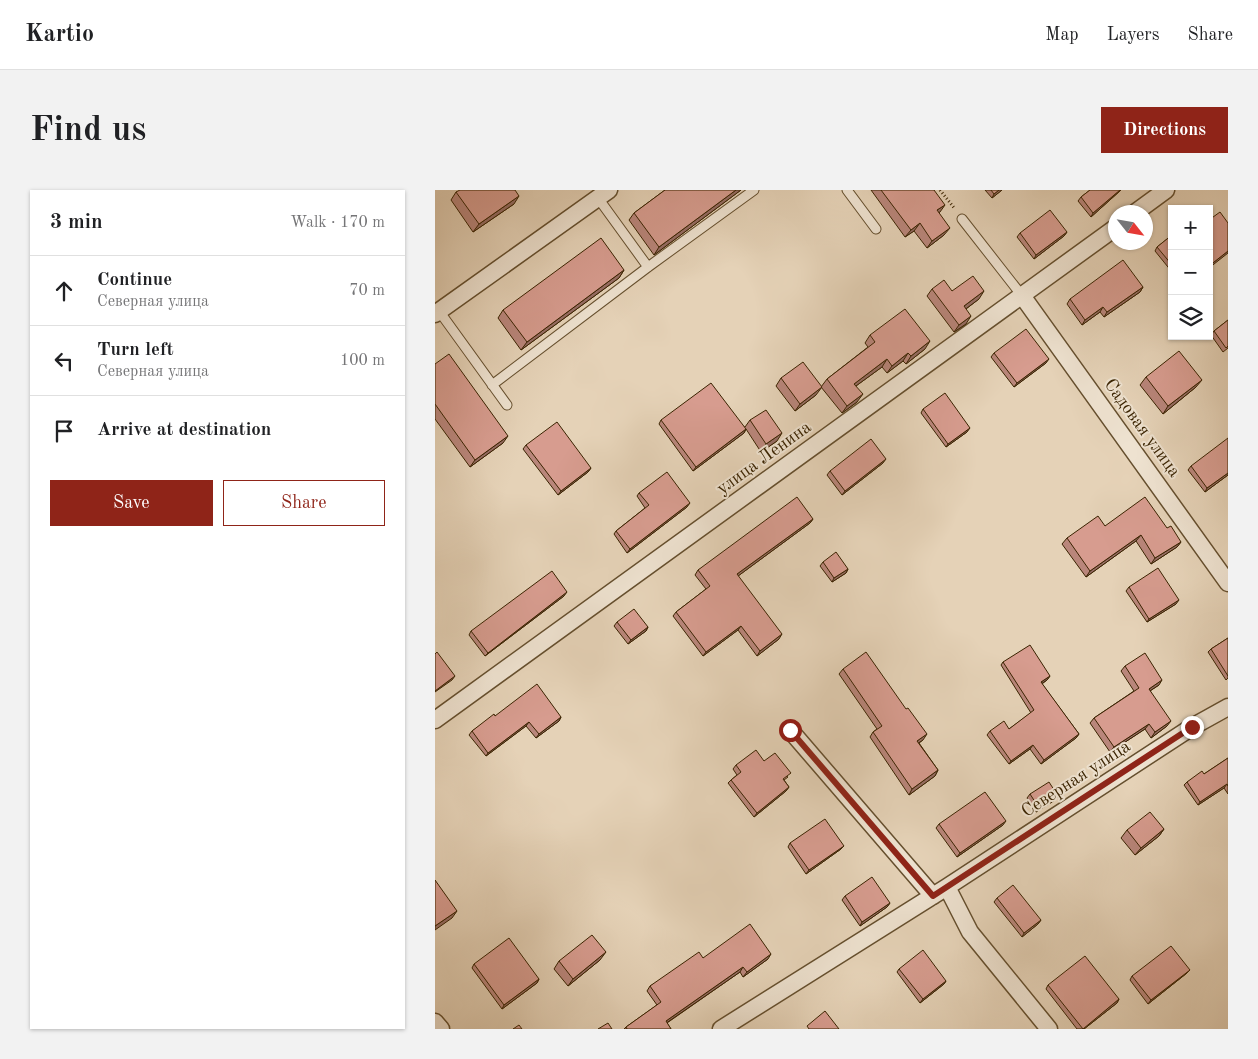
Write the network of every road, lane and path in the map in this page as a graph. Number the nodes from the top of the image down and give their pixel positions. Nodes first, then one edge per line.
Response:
1 (754, 190) edge
2 (847, 190) edge
3 (940, 190) edge
4 (1166, 190) edge
5 (604, 194) edge
6 (1146, 205) edge
7 (962, 219) joint
8 (876, 229) dead end
9 (1108, 233) edge
10 (648, 267) junction
11 (1023, 296) junction
12 (437, 313) edge
13 (492, 385) junction
14 (507, 406) dead end
15 (1228, 582) edge
16 (1228, 707) edge
17 (435, 720) edge
18 (790, 730) dead end
19 (947, 887) junction
20 (933, 896) junction
21 (435, 1022) edge
22 (441, 1029) edge
23 (721, 1029) edge
24 (1049, 1029) edge

1 - 10 lane
2 - 8 lane
3 - 7 path
4 - 6 street
5 - 10 lane
5 - 12 street
7 - 11 lane
9 - 11 street, улица Ленина
10 - 13 lane
11 - 15 street, Садовая улица
11 - 17 street, улица Ленина
12 - 13 lane
13 - 14 lane
16 - 19 street, Северная улица
18 - 20 street
19 - 20 street, Северная улица
19 - 24 street
20 - 23 street, Северная улица
21 - 22 street

